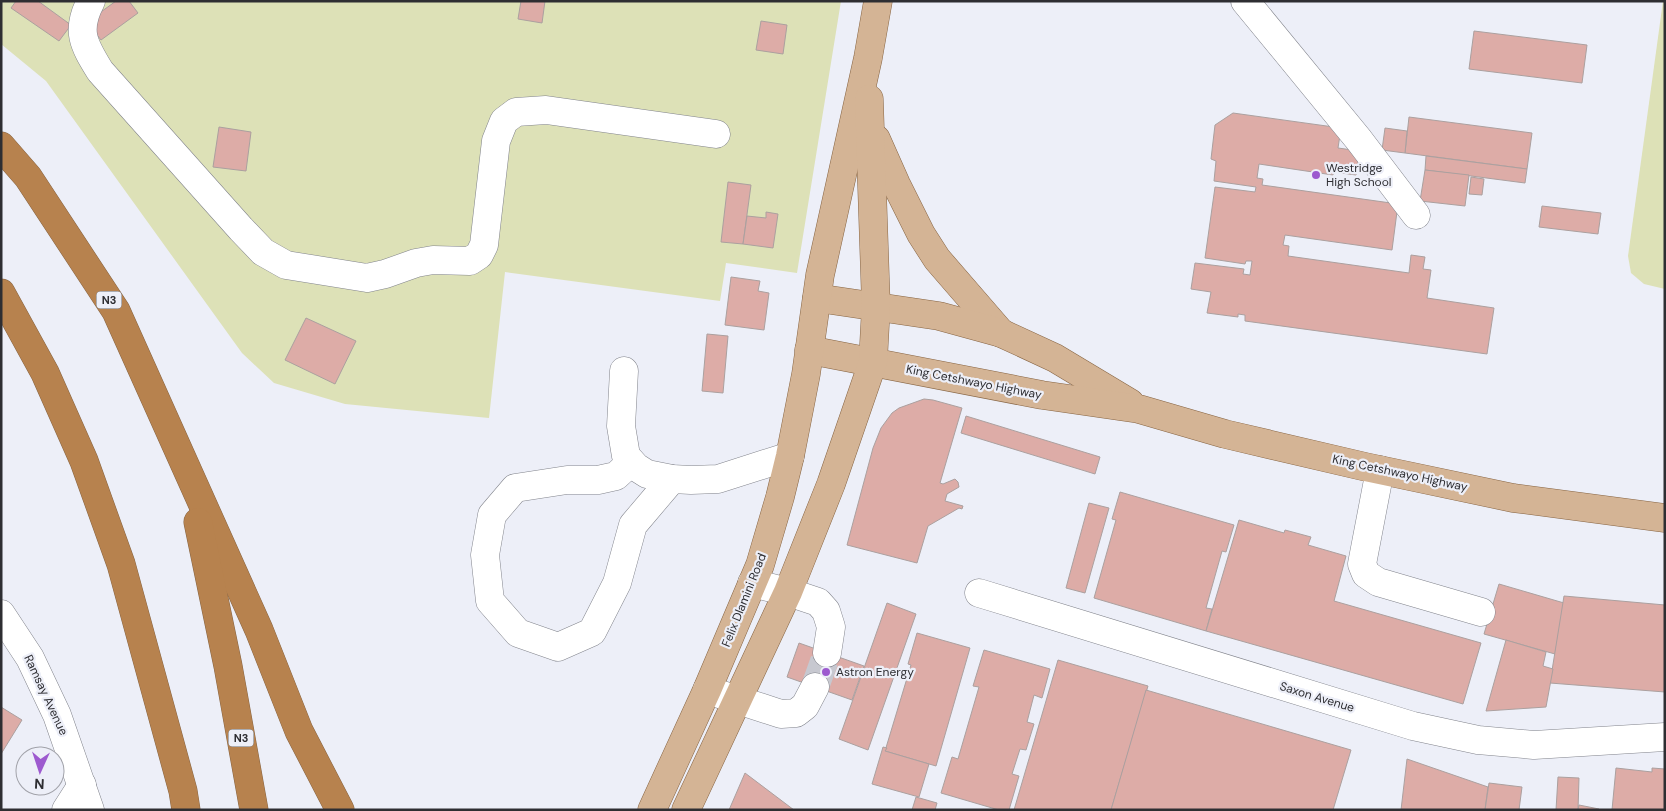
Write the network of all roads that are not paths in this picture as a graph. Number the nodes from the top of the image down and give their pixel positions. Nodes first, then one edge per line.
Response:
1 (90, 1) edge
2 (878, 1) edge
3 (1246, 1) edge
4 (868, 58) junction
5 (870, 126) junction
6 (716, 134) dead end
7 (1, 146) edge
8 (1416, 215) dead end
9 (1, 293) edge
10 (817, 298) junction
11 (876, 306) junction
12 (1001, 333) junction
13 (809, 350) junction
14 (873, 362) junction
15 (624, 371) dead end
16 (1139, 409) junction
17 (790, 456) junction
18 (631, 462) junction
19 (1380, 470) junction
20 (187, 472) junction
21 (672, 479) junction
22 (1665, 518) edge
23 (752, 583) junction
24 (788, 592) junction
25 (979, 593) dead end
26 (1481, 612) dead end
27 (1, 614) edge
28 (826, 653) tunnel mouth
29 (814, 687) tunnel mouth
30 (707, 690) junction
31 (738, 700) junction
32 (1665, 737) edge
33 (86, 798) edge
34 (66, 810) edge
35 (186, 810) edge
36 (254, 810) edge
37 (340, 810) edge
38 (652, 810) edge
39 (686, 810) edge

1 - 6 street
2 - 4 main road
3 - 8 street
4 - 5 main road
4 - 10 main road
5 - 11 main road
5 - 12 main road
7 - 20 highway, N3
9 - 35 highway
10 - 11 main road, King Cetshwayo Highway
10 - 13 main road, Felix Dlamini Road
11 - 12 main road, King Cetshwayo Highway
11 - 14 main road
12 - 16 main road, King Cetshwayo Highway
13 - 14 main road, King Cetshwayo Highway
13 - 17 main road, Felix Dlamini Road
14 - 16 main road, King Cetshwayo Highway
14 - 24 main road
15 - 18 street
16 - 19 main road, King Cetshwayo Highway
17 - 21 street
17 - 23 main road, Felix Dlamini Road
18 - 21 street
18 - 21 street
19 - 22 main road, King Cetshwayo Highway
19 - 26 street
20 - 36 highway, N3
20 - 37 highway
23 - 24 street
23 - 30 main road, Felix Dlamini Road
24 - 28 street
24 - 31 main road
25 - 32 street, Saxon Avenue
27 - 33 street, Ramsay Avenue
29 - 31 street
30 - 31 street
30 - 38 main road, Felix Dlamini Road
31 - 39 main road
33 - 34 street

